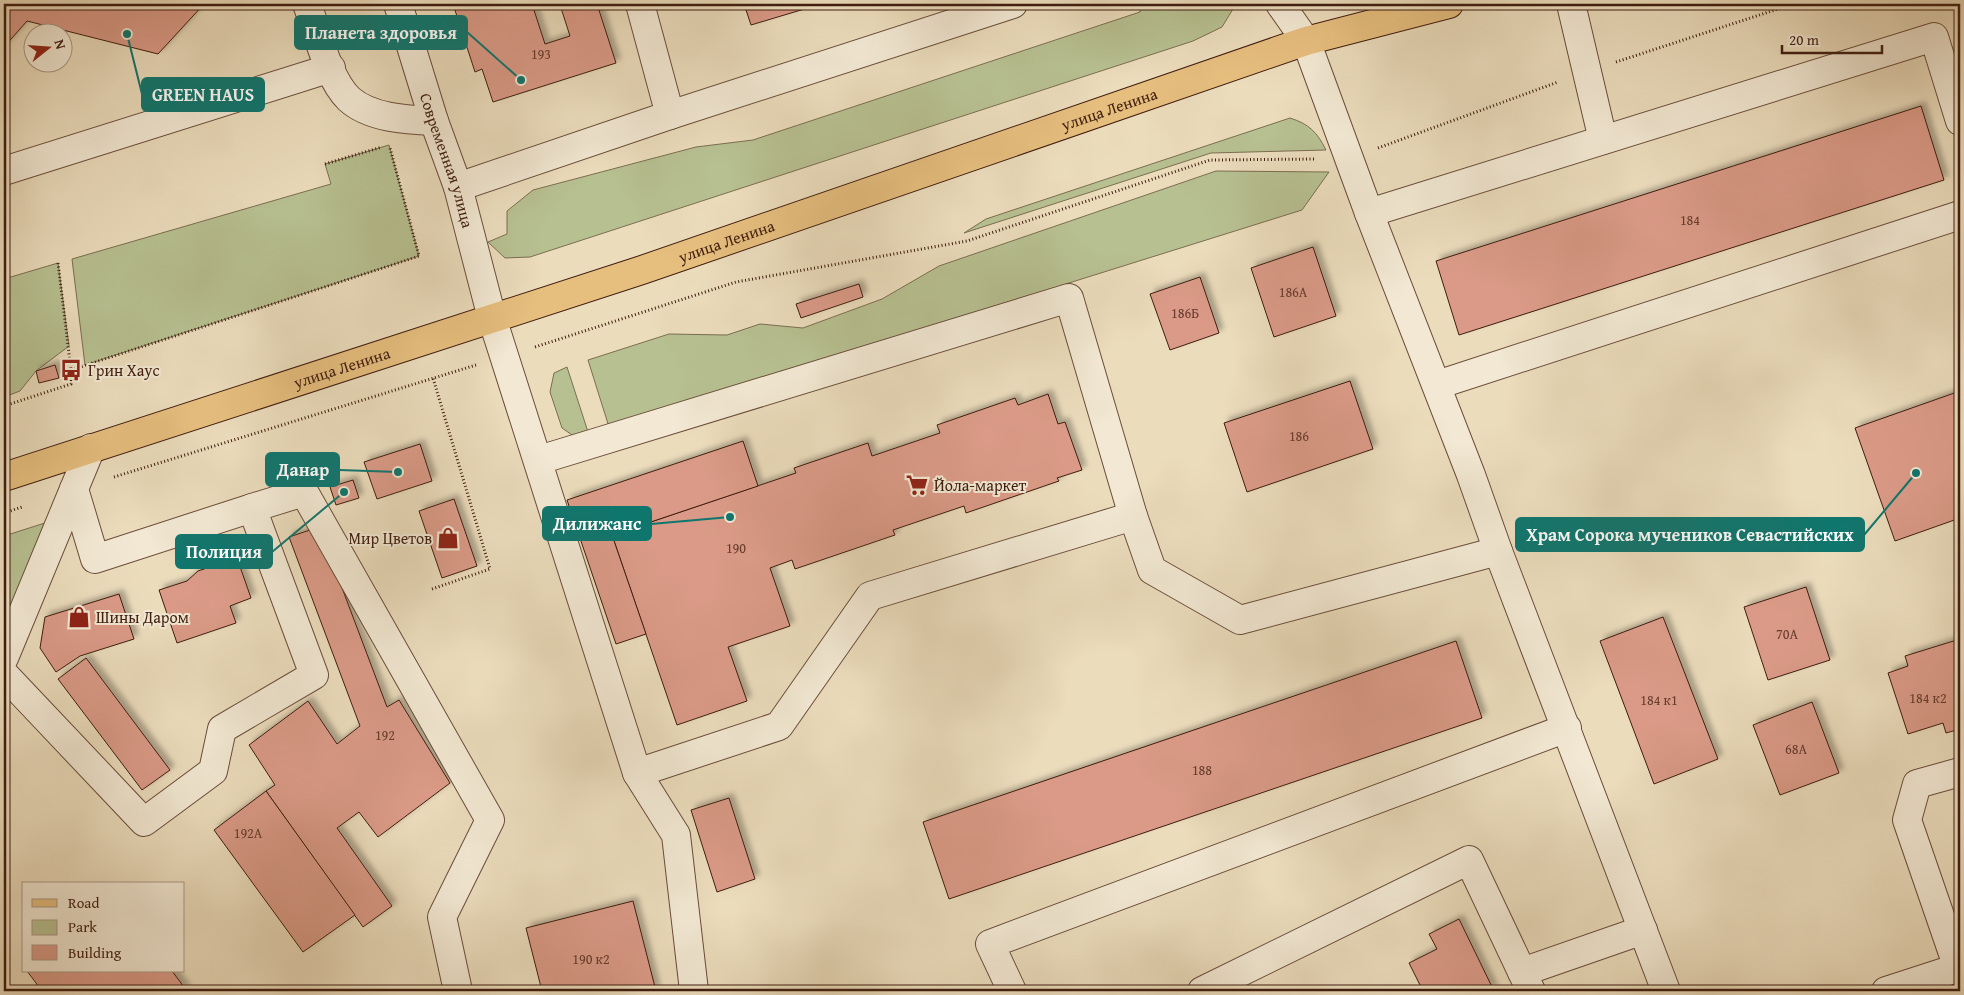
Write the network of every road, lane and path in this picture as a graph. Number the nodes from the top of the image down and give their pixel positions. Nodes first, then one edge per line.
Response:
1 (307, 4) edge
2 (398, 4) edge
3 (640, 4) edge
4 (1014, 4) edge
5 (1280, 4) edge
6 (1449, 4) edge
7 (1571, 4) edge
8 (1306, 41) junction
9 (331, 68) junction
10 (670, 115) junction
11 (434, 121) junction
12 (1960, 121) edge
13 (1603, 140) junction
14 (1350, 158) junction
15 (325, 164) dead end
16 (4, 171) edge
17 (458, 187) junction
18 (1369, 212) junction
19 (1960, 215) edge
20 (58, 263) dead end
21 (492, 318) junction
22 (532, 348) dead end
23 (479, 364) dead end
24 (71, 370) junction
25 (433, 378) junction
26 (1437, 385) junction
27 (4, 406) edge
28 (91, 448) junction
29 (539, 460) junction
30 (4, 477) edge
31 (74, 489) junction
32 (30, 504) dead end
33 (252, 508) junction
34 (4, 513) edge
35 (1133, 516) junction
36 (1498, 551) junction
37 (432, 589) dead end
38 (4, 658) edge
39 (4, 674) edge
40 (1567, 728) junction
41 (1960, 772) edge
42 (637, 773) junction
43 (1643, 930) junction
44 (1959, 967) edge
45 (1527, 982) edge
46 (458, 991) edge
47 (694, 991) edge
48 (1012, 991) edge
49 (1202, 991) edge
50 (1666, 991) edge
51 (1886, 991) edge

1 - 9 street
2 - 11 street, Современная улица
3 - 10 street
4 - 10 street
5 - 8 street
6 - 8 main road, улица Ленина
7 - 13 street
8 - 14 street
8 - 21 main road, улица Ленина
9 - 11 street
9 - 16 street
10 - 17 street
11 - 17 street, Современная улица
12 - 13 street
13 - 18 street
14 - 18 street
14 - 22 path
15 - 24 path
17 - 21 street, Современная улица
18 - 26 street
19 - 26 street
20 - 24 path
21 - 28 main road, улица Ленина
21 - 29 street, Современная улица
23 - 25 path
24 - 27 path
25 - 31 path
25 - 37 path
26 - 36 street
28 - 30 main road, улица Ленина
28 - 31 street
29 - 35 street
29 - 42 street, Современная улица
31 - 33 street
31 - 38 street
32 - 34 path
33 - 39 street
33 - 46 street
35 - 36 street
35 - 42 street
36 - 40 street
40 - 43 street
40 - 48 street
41 - 44 street
42 - 47 street, Современная улица
43 - 45 street
43 - 50 street
44 - 51 street
45 - 49 street

